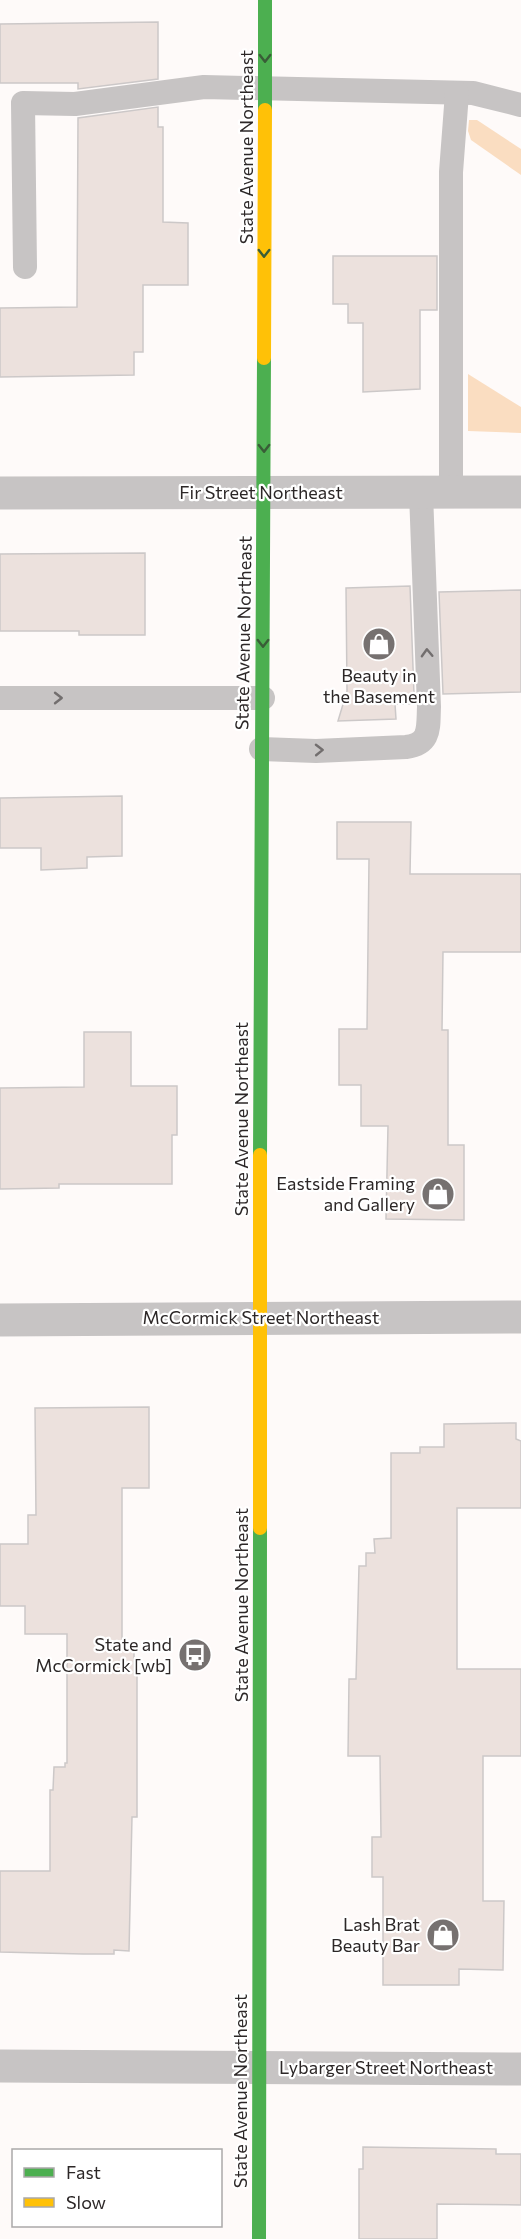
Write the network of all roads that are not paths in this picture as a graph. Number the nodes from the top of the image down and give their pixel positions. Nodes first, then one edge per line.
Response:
1 (265, 0) edge
2 (265, 89) junction
3 (457, 93) junction
4 (521, 105) edge
5 (25, 267) dead end
6 (264, 492) junction
7 (521, 492) edge
8 (0, 493) edge
9 (436, 493) junction
10 (0, 698) edge
11 (263, 698) junction
12 (261, 749) junction
13 (521, 1317) edge
14 (260, 1319) junction
15 (0, 1320) edge
16 (0, 2066) edge
17 (259, 2068) junction
18 (521, 2069) edge
19 (259, 2239) edge

1 -> 2 main road, State Avenue Northeast
2 - 3 lane
2 - 5 lane
2 -> 6 main road, State Avenue Northeast
3 - 4 lane
3 - 9 lane
6 - 8 street, Fir Street Northeast
6 - 9 street, Fir Street Northeast
6 -> 11 main road, State Avenue Northeast
7 - 9 street, Fir Street Northeast
12 -> 9 lane
10 -> 11 lane
11 - 12 main road, State Avenue Northeast
12 - 14 main road, State Avenue Northeast
13 - 14 street, McCormick Street Northeast
14 - 15 street, McCormick Street Northeast
14 - 17 main road, State Avenue Northeast
16 - 17 street, Lybarger Street Northeast
17 - 18 street, Lybarger Street Northeast
17 - 19 main road, State Avenue Northeast

